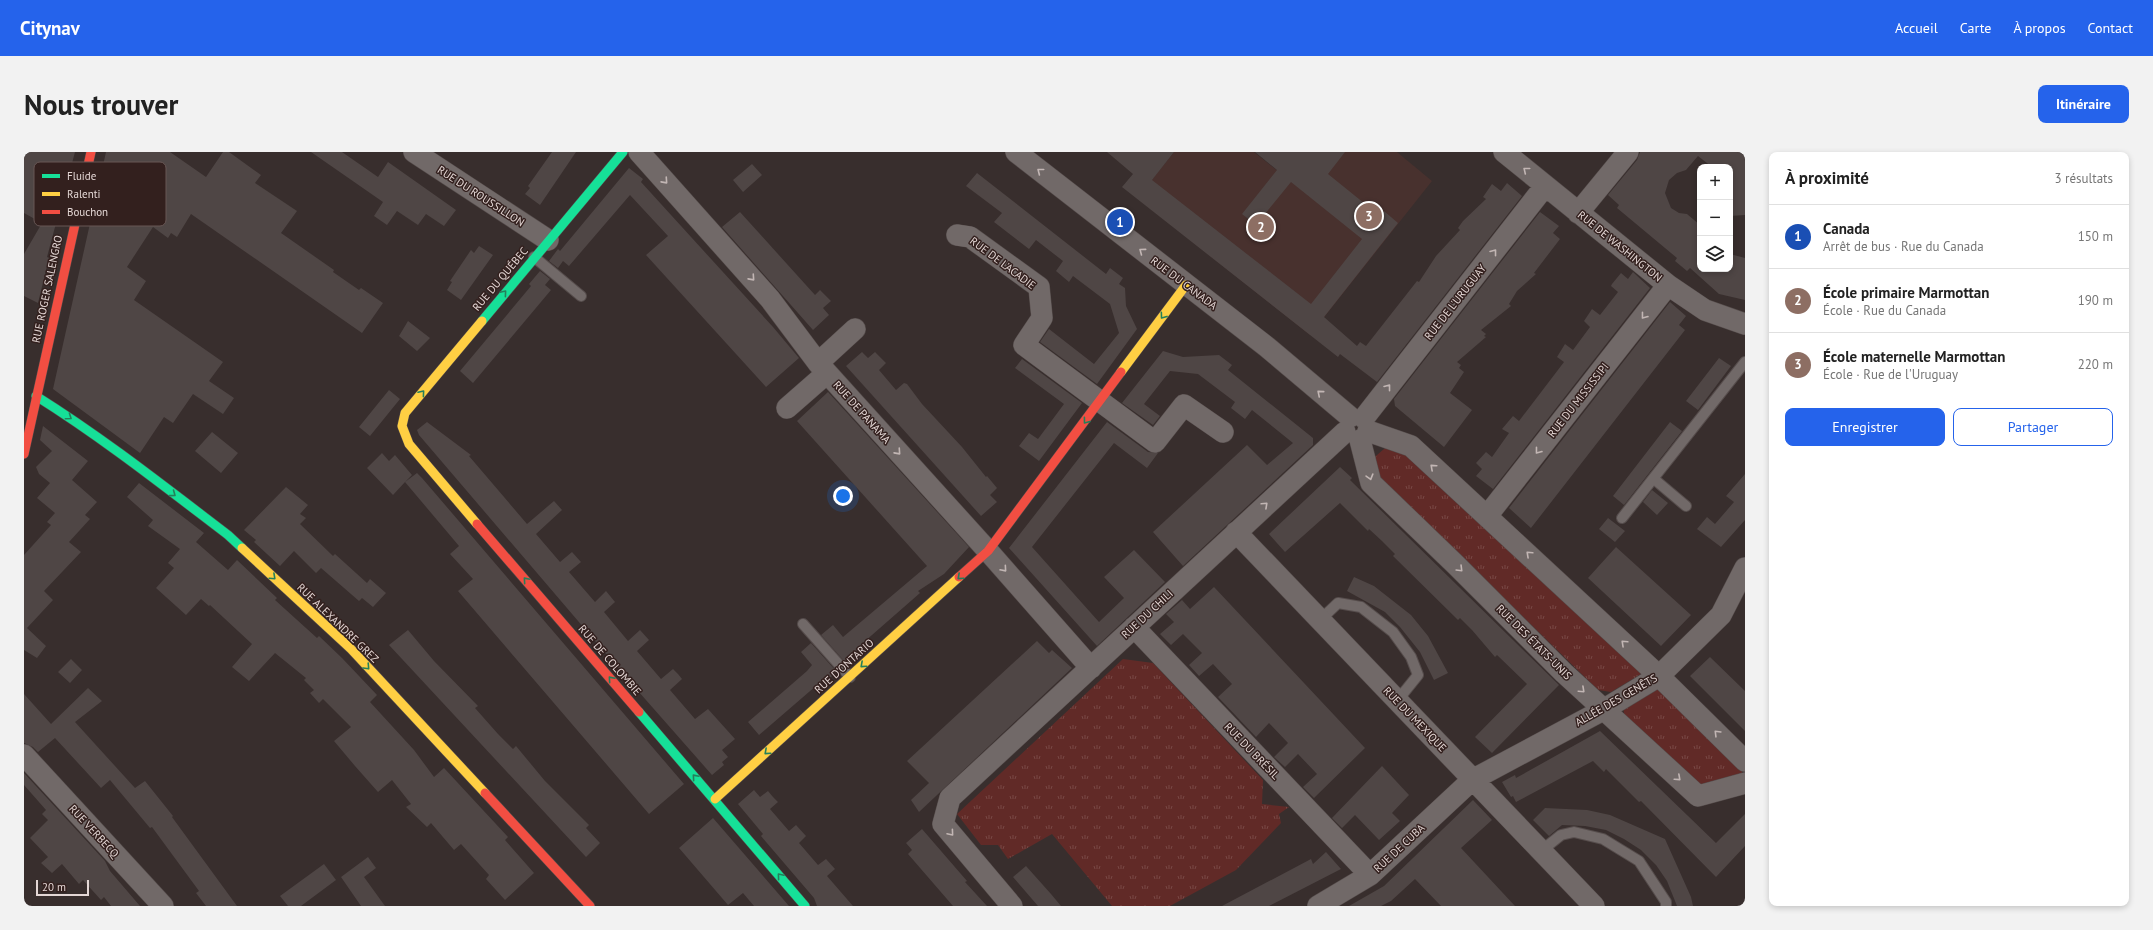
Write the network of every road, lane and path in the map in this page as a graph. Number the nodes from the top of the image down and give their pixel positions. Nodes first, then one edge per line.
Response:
1 (91, 152) edge
2 (414, 152) edge
3 (623, 152) edge
4 (639, 152) edge
5 (1016, 152) edge
6 (1504, 152) edge
7 (1628, 152) edge
8 (89, 162) edge
9 (1545, 186) junction
10 (1578, 213) junction
11 (74, 226) edge
12 (956, 235) dead end
13 (548, 240) junction
14 (534, 257) junction
15 (1186, 285) junction
16 (1668, 285) junction
17 (581, 296) dead end
18 (1745, 324) edge
19 (855, 329) dead end
20 (1745, 362) edge
21 (822, 368) junction
22 (36, 396) junction
23 (1100, 401) junction
24 (787, 408) dead end
25 (402, 426) joint
26 (1358, 428) junction
27 (1223, 432) dead end
28 (24, 454) edge
29 (1654, 479) junction
30 (1686, 506) dead end
31 (1487, 516) junction
32 (1622, 518) dead end
33 (1236, 532) junction
34 (988, 551) junction
35 (1745, 568) edge
36 (1320, 620) junction
37 (803, 624) dead end
38 (1134, 627) junction
39 (1090, 668) junction
40 (1659, 676) junction
41 (850, 677) junction
42 (1397, 700) junction
43 (1603, 710) junction
44 (24, 755) edge
45 (1745, 761) edge
46 (1472, 780) junction
47 (1745, 783) edge
48 (714, 799) junction
49 (1541, 851) junction
50 (1370, 875) junction
51 (163, 906) edge
52 (590, 906) edge
53 (805, 906) edge
54 (1012, 906) edge
55 (1318, 906) edge
56 (1594, 906) edge
57 (1666, 906) edge

1 - 8 street, RUE ROGER SALENGRO
2 - 13 street, RUE DU ROUSSILLON
3 - 13 street, RUE DU QUÉBEC
4 -> 21 street, RUE DE PANAMA
15 -> 5 street, RUE DU CANADA
9 -> 6 street, RUE DE WASHINGTON
7 - 10 street
9 - 10 street, RUE DE WASHINGTON
26 -> 9 street, RUE DE L'URUGUAY
10 - 16 street, RUE DE WASHINGTON
11 - 22 street, RUE ROGER SALENGRO
12 - 23 street, RUE DE L'ACADIE
13 - 14 street, RUE DU QUÉBEC
14 - 17 lane
25 -> 14 street, RUE DU QUÉBEC
15 -> 23 street
26 -> 15 street, RUE DU CANADA
16 - 18 street, RUE DE WASHINGTON
16 -> 31 street, RUE DU MISSISSIPI
19 - 21 street
20 - 29 lane
21 - 24 street
21 -> 34 street, RUE DE PANAMA
22 - 28 street, RUE ROGER SALENGRO
22 -> 52 street, RUE ALEXANDRE GREZ
23 - 27 street, RUE DE L'ACADIE
23 -> 34 street
48 -> 25 street, RUE DE COLOMBIE
31 -> 26 street
33 -> 26 street, RUE DU CHILI
26 -> 43 street, RUE DES ÉTATS-UNIS
29 - 30 lane
29 - 32 lane
40 -> 31 street
33 - 36 street, RUE DU MEXIQUE
33 - 38 street, RUE DU CHILI
34 -> 39 street, RUE DE PANAMA
34 -> 41 street, RUE D'ONTARIO
35 - 40 street, ALLÉE DES GENÊTS
36 - 42 street, RUE DU MEXIQUE
36 - 42 lane
37 - 41 lane
38 - 39 street, RUE DU CHILI
38 - 50 street, RUE DU BRÉSIL
39 -> 54 street, RUE DU CHILI
40 - 43 street, ALLÉE DES GENÊTS
45 -> 40 street
41 -> 48 street, RUE D'ONTARIO
42 - 46 street, RUE DU MEXIQUE
43 - 46 street, ALLÉE DES GENÊTS
43 -> 47 street, RUE DES ÉTATS-UNIS
44 - 51 street, RUE VERBECQ
46 - 49 street, RUE DU MEXIQUE
46 - 50 street, RUE DE CUBA
53 -> 48 street, RUE DE COLOMBIE
49 - 56 street, RUE DU MEXIQUE
49 - 57 lane
50 - 55 street, RUE DE CUBA

